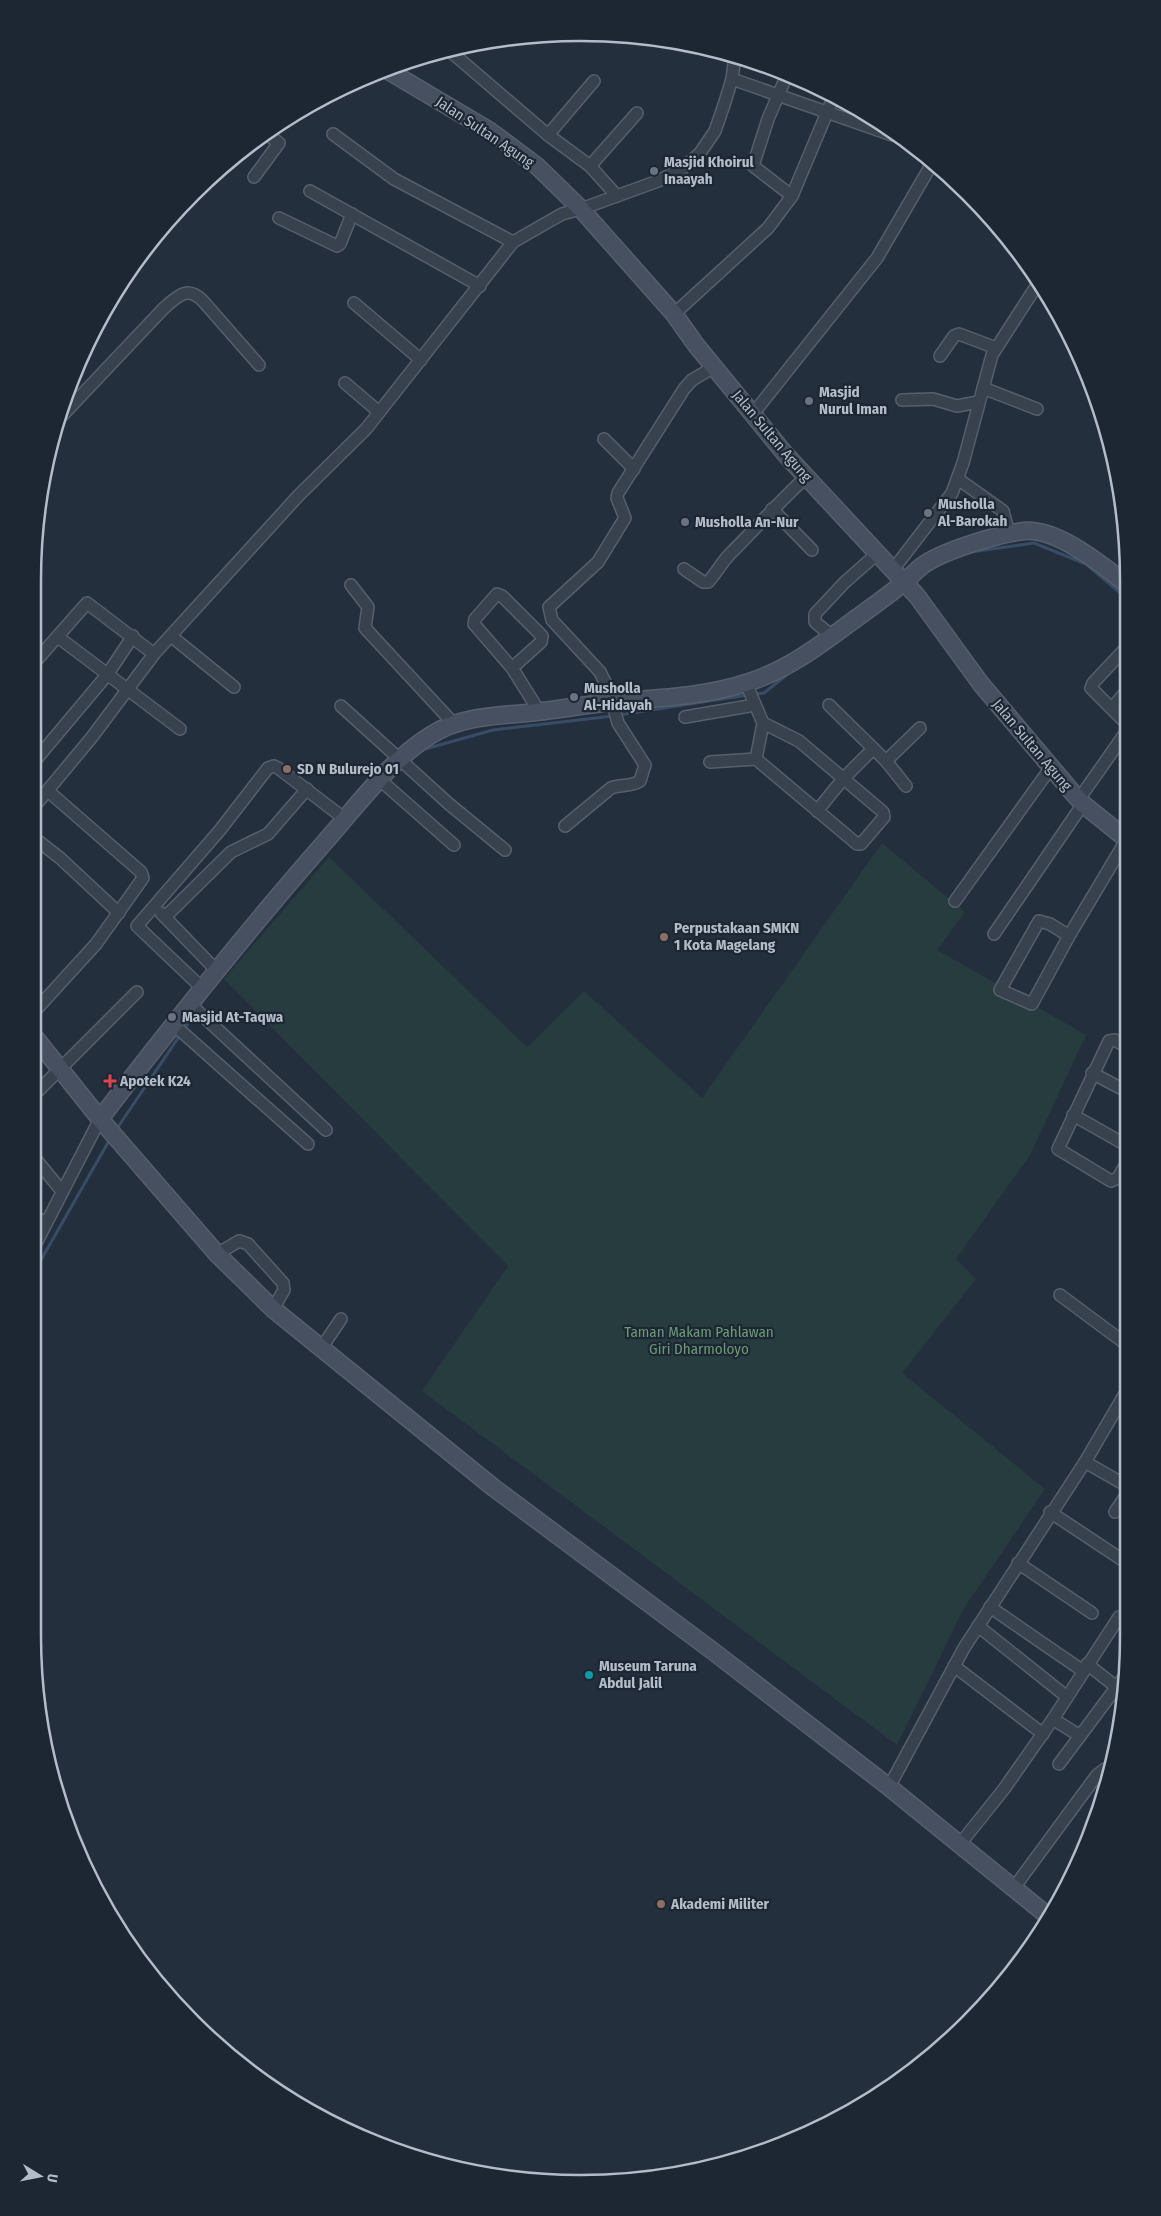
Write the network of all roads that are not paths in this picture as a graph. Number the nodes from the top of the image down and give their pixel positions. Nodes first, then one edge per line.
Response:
1 (456, 56) edge
2 (734, 64) edge
3 (395, 75) edge
4 (732, 80) junction
5 (594, 81) dead end
6 (785, 81) edge
7 (779, 96) junction
8 (832, 104) edge
9 (829, 112) junction
10 (637, 113) dead end
11 (875, 129) edge
12 (333, 134) dead end
13 (548, 134) junction
14 (273, 138) edge
15 (590, 166) junction
16 (929, 169) edge
17 (254, 177) dead end
18 (310, 191) dead end
19 (617, 196) junction
20 (792, 196) junction
21 (581, 210) junction
22 (352, 214) junction
23 (279, 218) dead end
24 (513, 242) junction
25 (480, 286) junction
26 (1034, 289) edge
27 (354, 303) dead end
28 (674, 314) junction
29 (996, 348) junction
30 (940, 356) dead end
31 (421, 360) junction
32 (259, 365) dead end
33 (714, 367) junction
34 (346, 383) dead end
35 (983, 388) junction
36 (902, 400) dead end
37 (978, 402) junction
38 (70, 407) edge
39 (1038, 409) dead end
40 (379, 412) junction
41 (752, 415) junction
42 (604, 439) dead end
43 (634, 469) junction
44 (806, 477) junction
45 (958, 479) junction
46 (772, 509) junction
47 (1008, 534) junction
48 (812, 550) dead end
49 (878, 553) junction
50 (684, 569) dead end
51 (1120, 579) edge
52 (905, 585) junction
53 (351, 586) dead end
54 (132, 636) junction
55 (171, 636) junction
56 (58, 637) junction
57 (833, 637) junction
58 (154, 654) junction
59 (1120, 654) edge
60 (41, 655) edge
61 (512, 668) junction
62 (107, 675) junction
63 (234, 686) dead end
64 (127, 689) junction
65 (750, 693) junction
66 (1120, 699) edge
67 (829, 704) dead end
68 (341, 706) dead end
69 (1112, 708) junction
70 (613, 709) junction
71 (539, 711) junction
72 (685, 717) dead end
73 (1120, 717) edge
74 (763, 723) junction
75 (454, 724) junction
76 (920, 728) dead end
77 (180, 729) dead end
78 (1120, 741) edge
79 (872, 750) junction
80 (41, 753) edge
81 (756, 759) junction
82 (886, 761) junction
83 (710, 762) dead end
84 (405, 764) junction
85 (1052, 766) junction
86 (843, 778) junction
87 (385, 784) junction
88 (906, 786) dead end
89 (307, 789) junction
90 (48, 791) junction
91 (41, 799) edge
92 (1081, 802) junction
93 (817, 811) junction
94 (345, 819) junction
95 (565, 826) dead end
96 (1120, 834) edge
97 (41, 843) edge
98 (454, 845) dead end
99 (504, 850) dead end
100 (1120, 850) edge
101 (955, 901) dead end
102 (155, 906) junction
103 (118, 913) junction
104 (165, 917) junction
105 (994, 934) dead end
106 (1069, 936) junction
107 (217, 971) junction
108 (202, 988) junction
109 (136, 992) dead end
110 (41, 1004) edge
111 (193, 1007) junction
112 (179, 1029) junction
113 (1120, 1043) edge
114 (41, 1044) edge
115 (62, 1069) junction
116 (1092, 1073) junction
117 (1120, 1088) edge
118 (41, 1089) edge
119 (1073, 1115) junction
120 (105, 1125) junction
121 (326, 1130) dead end
122 (1120, 1142) edge
123 (308, 1144) dead end
124 (41, 1166) edge
125 (1120, 1174) edge
126 (61, 1190) junction
127 (41, 1220) edge
128 (45, 1222) junction
129 (41, 1231) edge
130 (217, 1254) junction
131 (1060, 1295) dead end
132 (273, 1309) junction
133 (341, 1319) dead end
134 (1120, 1340) edge
135 (320, 1350) junction
136 (1120, 1402) edge
137 (1085, 1462) junction
138 (1120, 1482) edge
139 (1120, 1505) edge
140 (1050, 1512) junction
141 (1116, 1512) dead end
142 (1120, 1558) edge
143 (1018, 1563) junction
144 (990, 1607) junction
145 (1092, 1614) dead end
146 (1119, 1616) dead end
147 (978, 1626) junction
148 (954, 1666) junction
149 (1085, 1668) junction
150 (1117, 1688) edge
151 (1116, 1694) edge
152 (1067, 1697) junction
153 (1053, 1719) junction
154 (1043, 1734) junction
155 (1080, 1736) junction
156 (1059, 1764) dead end
157 (1102, 1773) edge
158 (889, 1787) junction
159 (960, 1844) junction
160 (1013, 1889) junction
161 (1043, 1912) edge

1 - 13 street
2 - 4 street
3 - 21 main road, Jalan Sultan Agung
4 - 7 street
4 - 19 street
5 - 13 street
6 - 7 street
7 - 9 street
7 - 20 street
8 - 9 street
9 - 11 street
9 - 20 street
10 - 15 street
12 - 24 street
13 - 15 street
14 - 17 street
15 - 19 street
16 - 41 street
18 - 22 street
19 - 21 street
20 - 28 street
21 - 24 street
21 - 28 main road, Jalan Sultan Agung
22 - 23 street
22 - 25 street
24 - 25 street
25 - 31 street
26 - 29 street
27 - 31 street
28 - 33 main road, Jalan Sultan Agung
29 - 30 street
29 - 35 street
31 - 40 street
32 - 38 street
33 - 41 main road, Jalan Sultan Agung
33 - 43 street
34 - 40 street
35 - 37 street
35 - 39 street
36 - 37 street
37 - 45 street
40 - 55 street
41 - 44 main road, Jalan Sultan Agung
42 - 43 street
43 - 70 street
44 - 46 street
44 - 49 main road, Jalan Sultan Agung
45 - 47 street
45 - 52 street
46 - 48 street
46 - 50 street
47 - 51 main road
47 - 52 main road
49 - 52 main road, Jalan Sultan Agung
49 - 57 street
52 - 57 main road
52 - 85 main road, Jalan Sultan Agung
53 - 75 street
54 - 56 street
54 - 58 street
54 - 62 street
55 - 58 street
55 - 63 street
56 - 60 street
56 - 62 street
57 - 65 main road
58 - 64 street
59 - 69 street
61 - 61 street
61 - 71 street
62 - 64 street
62 - 80 street
64 - 77 street
64 - 90 street
65 - 70 main road
65 - 72 street
65 - 74 street
66 - 69 street
67 - 79 street
68 - 84 street
69 - 73 street
70 - 71 main road
70 - 95 street
71 - 75 main road
74 - 81 street
74 - 86 street
75 - 84 main road
76 - 82 street
78 - 92 street
79 - 82 street
79 - 86 street
81 - 83 street
81 - 93 street
82 - 88 street
84 - 87 main road
84 - 99 street
85 - 92 main road, Jalan Sultan Agung
85 - 101 street
86 - 93 street
86 - 93 street
87 - 94 main road
87 - 98 street
89 - 94 street
89 - 102 street
89 - 104 street
90 - 91 street
90 - 103 street
92 - 96 main road, Jalan Sultan Agung
92 - 105 street
94 - 107 main road
97 - 103 street
100 - 106 street
102 - 104 street
102 - 108 street
103 - 110 street
104 - 107 street
106 - 106 street
107 - 108 main road
108 - 111 main road
109 - 115 street
111 - 112 main road
111 - 121 street
112 - 120 main road
112 - 123 street
113 - 116 street
114 - 115 main road
115 - 118 street
115 - 120 main road
116 - 117 street
116 - 119 street
119 - 122 street
119 - 125 street
120 - 126 street
120 - 130 main road
124 - 126 street
126 - 128 street
127 - 128 street
128 - 129 street
130 - 132 main road
130 - 132 street
131 - 134 street
132 - 135 main road
133 - 135 street
135 - 158 main road
136 - 137 street
137 - 138 street
137 - 140 street
139 - 141 street
140 - 142 street
140 - 143 street
143 - 144 street
143 - 145 street
144 - 147 street
144 - 149 street
146 - 149 street
147 - 148 street
147 - 152 street
148 - 154 street
148 - 158 street
149 - 150 street
149 - 152 street
151 - 155 street
152 - 153 street
153 - 154 street
153 - 155 street
154 - 159 street
155 - 156 street
157 - 160 street
158 - 159 main road
159 - 160 main road
160 - 161 main road

